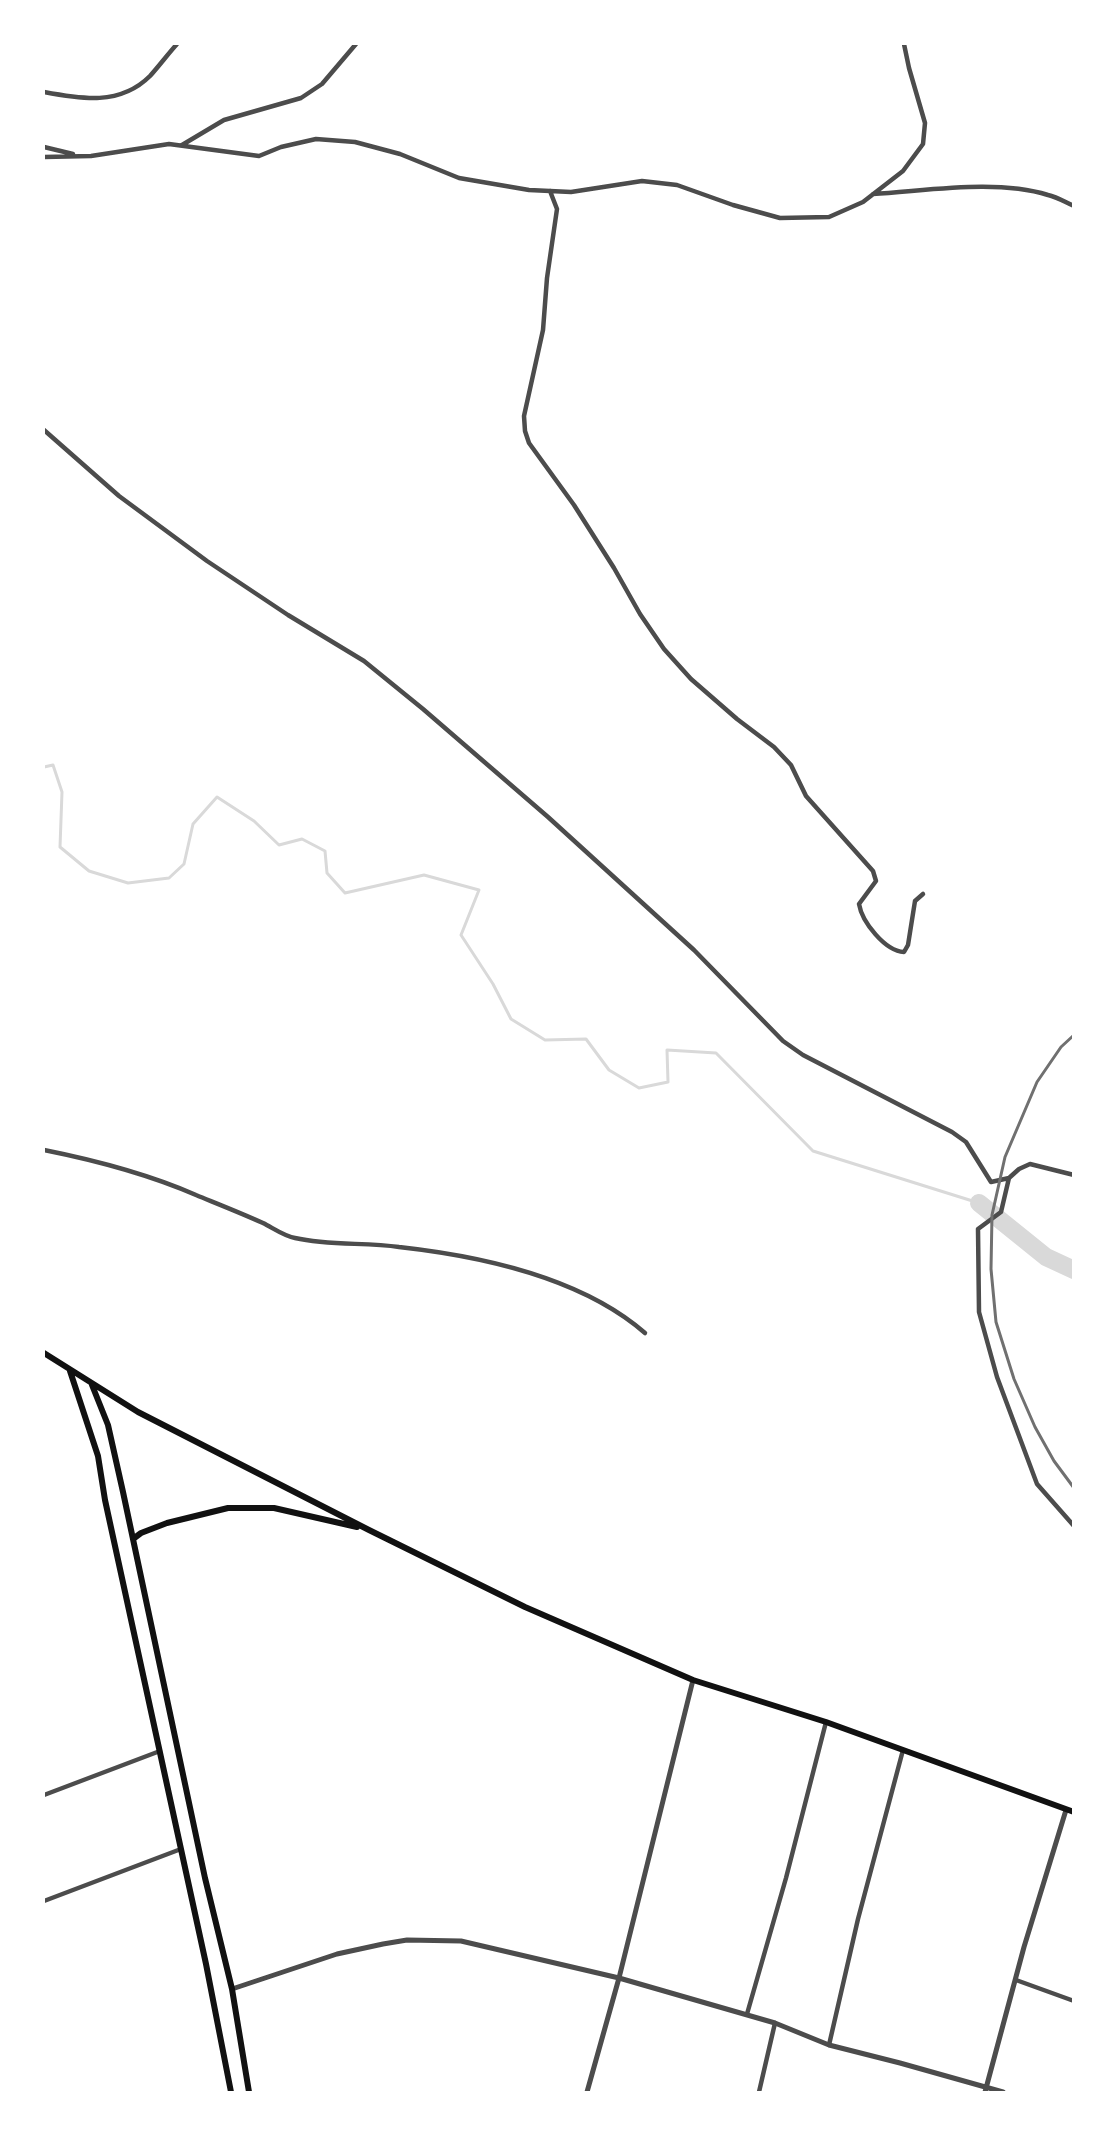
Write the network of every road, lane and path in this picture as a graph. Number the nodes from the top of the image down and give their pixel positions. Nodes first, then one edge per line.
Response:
1 (177, 44) edge
2 (356, 44) edge
3 (904, 44) edge
4 (44, 92) edge
5 (182, 146) junction
6 (44, 147) edge
7 (78, 155) junction
8 (44, 157) edge
9 (550, 191) junction
10 (873, 194) junction
11 (1074, 206) edge
12 (44, 430) edge
13 (923, 894) dead end
14 (44, 1150) edge
15 (1074, 1175) edge
16 (1009, 1178) junction
17 (645, 1333) dead end
18 (44, 1353) edge
19 (70, 1370) junction
20 (92, 1384) junction
21 (1074, 1526) edge
22 (369, 1530) junction
23 (133, 1539) junction
24 (693, 1680) junction
25 (826, 1722) junction
26 (903, 1750) junction
27 (160, 1751) junction
28 (44, 1795) edge
29 (1070, 1811) edge
30 (182, 1849) junction
31 (44, 1901) edge
32 (619, 1978) junction
33 (1016, 1980) junction
34 (232, 1989) junction
35 (1074, 2001) edge
36 (747, 2014) junction
37 (776, 2023) junction
38 (829, 2045) junction
39 (986, 2090) edge
40 (231, 2092) edge
41 (249, 2092) edge
42 (587, 2092) edge
43 (759, 2092) edge
44 (1003, 2092) edge

1 - 4 street
2 - 5 street
3 - 10 street
5 - 7 street
5 - 9 street
6 - 7 street
7 - 8 street
9 - 10 street
9 - 13 street
10 - 11 street
12 - 16 street
14 - 17 street
15 - 16 street
16 - 21 street
18 - 19 main road
19 - 20 main road
19 - 27 main road
20 - 22 main road
20 - 23 main road
22 - 23 main road
22 - 24 main road
23 - 34 main road
24 - 25 main road
24 - 32 street
25 - 26 main road
25 - 36 street
26 - 29 main road
26 - 38 street
27 - 28 street
27 - 30 main road
29 - 33 street
30 - 31 street
30 - 40 main road
32 - 34 street
32 - 36 street
32 - 42 street
33 - 35 street
33 - 39 street
34 - 41 main road
36 - 37 street
37 - 38 street
37 - 43 street
38 - 39 street
39 - 44 street

